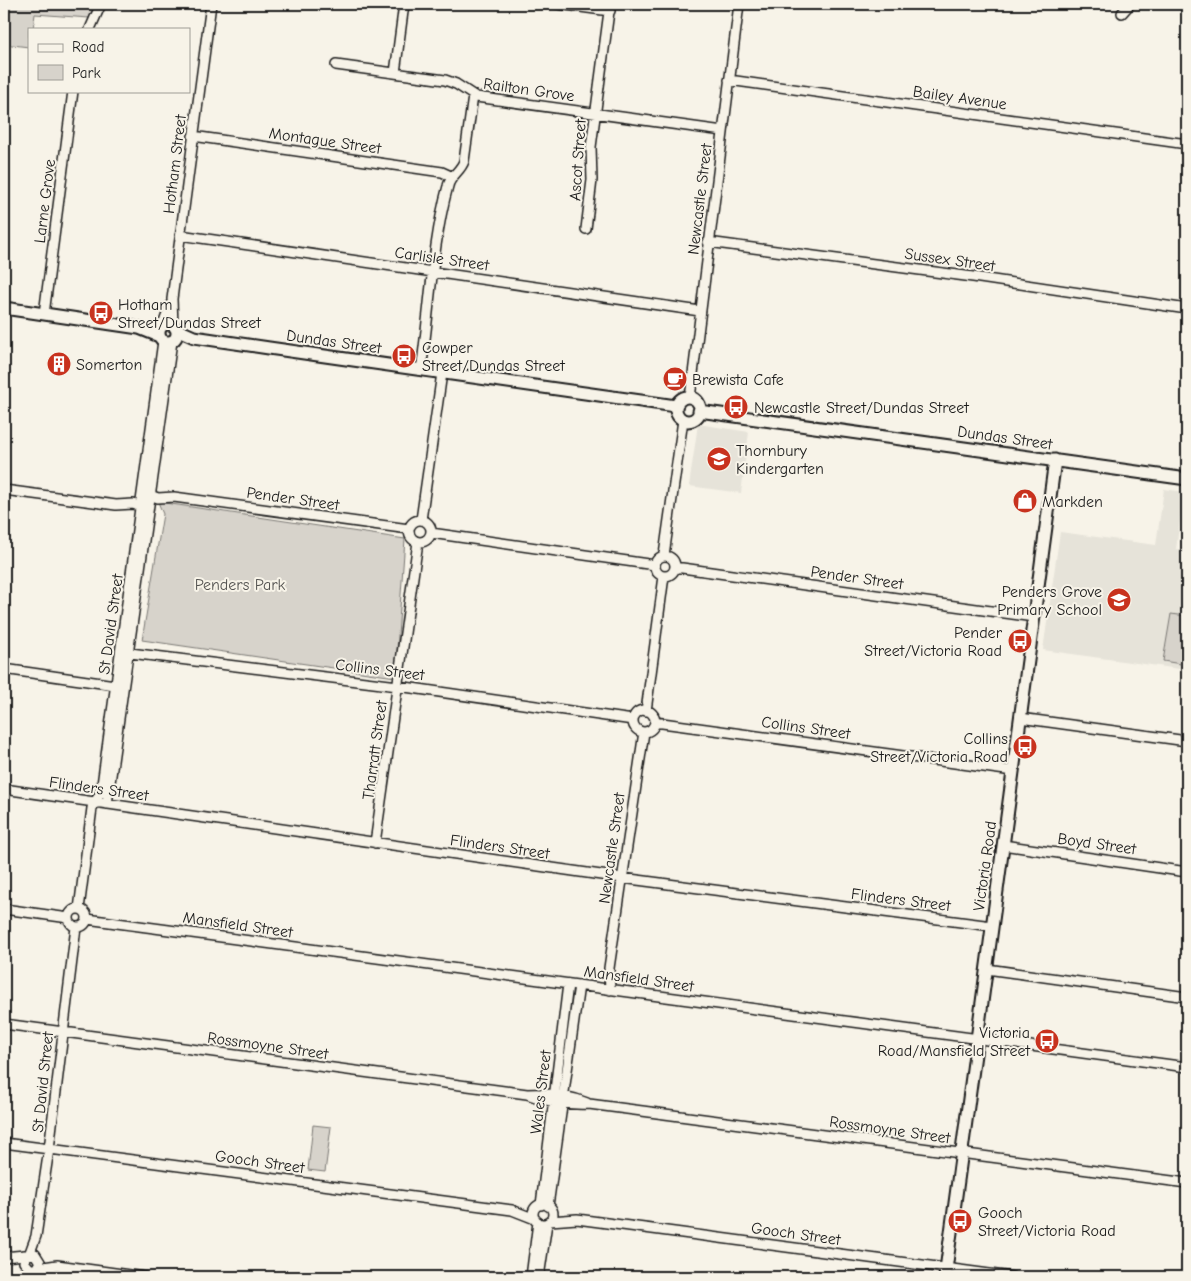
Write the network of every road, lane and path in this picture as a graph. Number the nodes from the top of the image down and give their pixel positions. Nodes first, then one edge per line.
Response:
1 (101, 4) edge
2 (210, 4) edge
3 (404, 4) edge
4 (558, 4) edge
5 (739, 4) edge
6 (1130, 4) edge
7 (610, 7) edge
8 (1122, 12) dead end
9 (90, 28) edge
10 (336, 65) dead end
11 (395, 73) junction
12 (729, 80) junction
13 (73, 92) edge
14 (473, 96) junction
15 (596, 113) junction
16 (723, 131) junction
17 (193, 136) junction
18 (1187, 144) edge
19 (453, 177) junction
20 (586, 229) dead end
21 (180, 235) junction
22 (708, 242) junction
23 (434, 272) junction
24 (4, 308) edge
25 (1187, 309) edge
26 (700, 311) junction
27 (44, 314) junction
28 (168, 333) junction
29 (421, 370) junction
30 (442, 373) junction
31 (690, 398) junction
32 (676, 406) junction
33 (700, 411) junction
34 (684, 420) junction
35 (1055, 460) junction
36 (1187, 479) edge
37 (4, 490) edge
38 (148, 493) junction
39 (143, 509) junction
40 (420, 520) junction
41 (408, 529) junction
42 (431, 533) junction
43 (418, 542) junction
44 (664, 555) junction
45 (655, 565) junction
46 (675, 567) junction
47 (664, 576) junction
48 (1034, 617) junction
49 (125, 652) junction
50 (4, 669) edge
51 (120, 686) junction
52 (398, 686) junction
53 (646, 711) junction
54 (1020, 718) junction
55 (634, 720) junction
56 (655, 722) junction
57 (644, 732) junction
58 (1187, 742) edge
59 (1013, 770) junction
60 (4, 790) edge
61 (96, 802) junction
62 (107, 804) junction
63 (375, 843) junction
64 (1003, 845) junction
65 (1187, 872) edge
66 (622, 878) junction
67 (4, 909) edge
68 (78, 909) junction
69 (69, 918) junction
70 (87, 919) junction
71 (992, 926) junction
72 (76, 927) junction
73 (987, 969) junction
74 (568, 984) junction
75 (579, 985) junction
76 (606, 989) junction
77 (1187, 997) edge
78 (4, 1024) edge
79 (62, 1032) junction
80 (977, 1039) junction
81 (1187, 1067) edge
82 (559, 1099) junction
83 (4, 1143) edge
84 (49, 1149) junction
85 (962, 1153) junction
86 (1187, 1183) edge
87 (544, 1206) junction
88 (512, 1210) junction
89 (576, 1219) junction
90 (543, 1221) junction
91 (33, 1256) junction
92 (4, 1257) edge
93 (57, 1265) junction
94 (26, 1267) junction
95 (33, 1273) edge
96 (946, 1273) edge
97 (144, 1277) edge
98 (531, 1277) edge
99 (539, 1277) edge
100 (1012, 1277) edge

1 - 9 street
2 - 17 street, Hotham Street
3 - 11 street
4 - 7 street
5 - 12 street, Newcastle Street
6 - 8 street
7 - 15 street, Ascot Street
10 - 11 street, Railton Grove
11 - 14 street, Railton Grove
12 - 16 street, Newcastle Street
12 - 18 street, Bailey Avenue
13 - 27 street, Larne Grove
14 - 15 street, Railton Grove
14 - 19 street
15 - 16 street, Railton Grove
15 - 20 street, Ascot Street
16 - 22 street, Newcastle Street
17 - 19 street, Montague Street
17 - 21 street, Hotham Street
19 - 23 street
21 - 23 street, Carlisle Street
21 - 28 street, Hotham Street
22 - 25 street, Sussex Street
22 - 26 street, Newcastle Street
23 - 26 street, Carlisle Street
23 - 29 street
24 - 27 street, Dundas Street
26 - 31 street, Newcastle Street
27 - 28 street, Dundas Street
28 - 29 street, Dundas Street
28 - 38 street, St David Street
29 - 30 street, Dundas Street
30 - 32 street, Dundas Street
30 - 40 street
31 - 32 street
31 - 33 street
32 - 34 street
33 - 34 street
33 - 35 street, Dundas Street
34 - 44 street
35 - 36 street, Dundas Street
35 - 48 street, Victoria Road
37 - 39 street
38 - 39 street, St David Street
38 - 41 street, Pender Street
39 - 49 street, St David Street
40 - 41 street
40 - 42 street
41 - 43 street
42 - 43 street
42 - 45 street
43 - 52 street, Tharratt Street
44 - 45 street
44 - 46 street
45 - 47 street
46 - 47 street
46 - 48 street, Pender Street
47 - 53 street
48 - 54 street, Victoria Road
49 - 51 street, St David Street
49 - 52 street, Collins Street
50 - 51 street
51 - 61 street, St David Street
51 - 62 street, St David Street
52 - 55 street, Collins Street
52 - 63 street, Tharratt Street
53 - 55 street
53 - 56 street
54 - 58 street
54 - 59 street, Victoria Road
55 - 57 street
56 - 57 street
56 - 59 street, Collins Street
57 - 66 street, Newcastle Street
59 - 64 street, Victoria Road
60 - 61 street, Flinders Street
61 - 62 street, Flinders Street
61 - 68 street, St David Street
62 - 63 street, Flinders Street
63 - 66 street, Flinders Street
64 - 65 street, Boyd Street
64 - 71 street, Victoria Road
66 - 71 street, Flinders Street
66 - 76 street, Newcastle Street
67 - 69 street
68 - 69 street
68 - 70 street
69 - 72 street
70 - 72 street
70 - 74 street, Mansfield Street
71 - 73 street, Victoria Road
72 - 79 street, St David Street
73 - 77 street
73 - 80 street, Victoria Road
74 - 75 street, Mansfield Street
74 - 82 street, Wales Street
75 - 76 street, Mansfield Street
75 - 82 street, Wales Street
76 - 80 street, Mansfield Street
78 - 79 street, Rossmoyne Street
79 - 82 street, Rossmoyne Street
79 - 84 street, St David Street
80 - 81 street, Mansfield Street
80 - 85 street, Victoria Road
82 - 85 street, Rossmoyne Street
82 - 87 street, Wales Street
83 - 84 street, Gooch Street
84 - 88 street, Gooch Street
84 - 91 street, St David Street
85 - 86 street, Rossmoyne Street
85 - 96 street, Victoria Road
87 - 88 street, Gooch Street
87 - 89 street, Gooch Street
87 - 90 street
87 - 90 street
88 - 90 street, Gooch Street
89 - 90 street, Gooch Street
89 - 96 street, Gooch Street
90 - 98 street
90 - 99 street
91 - 92 street
91 - 93 street
91 - 94 street
91 - 95 street
92 - 94 street
93 - 95 street
93 - 97 street
94 - 95 street
96 - 100 street, Gooch Street

